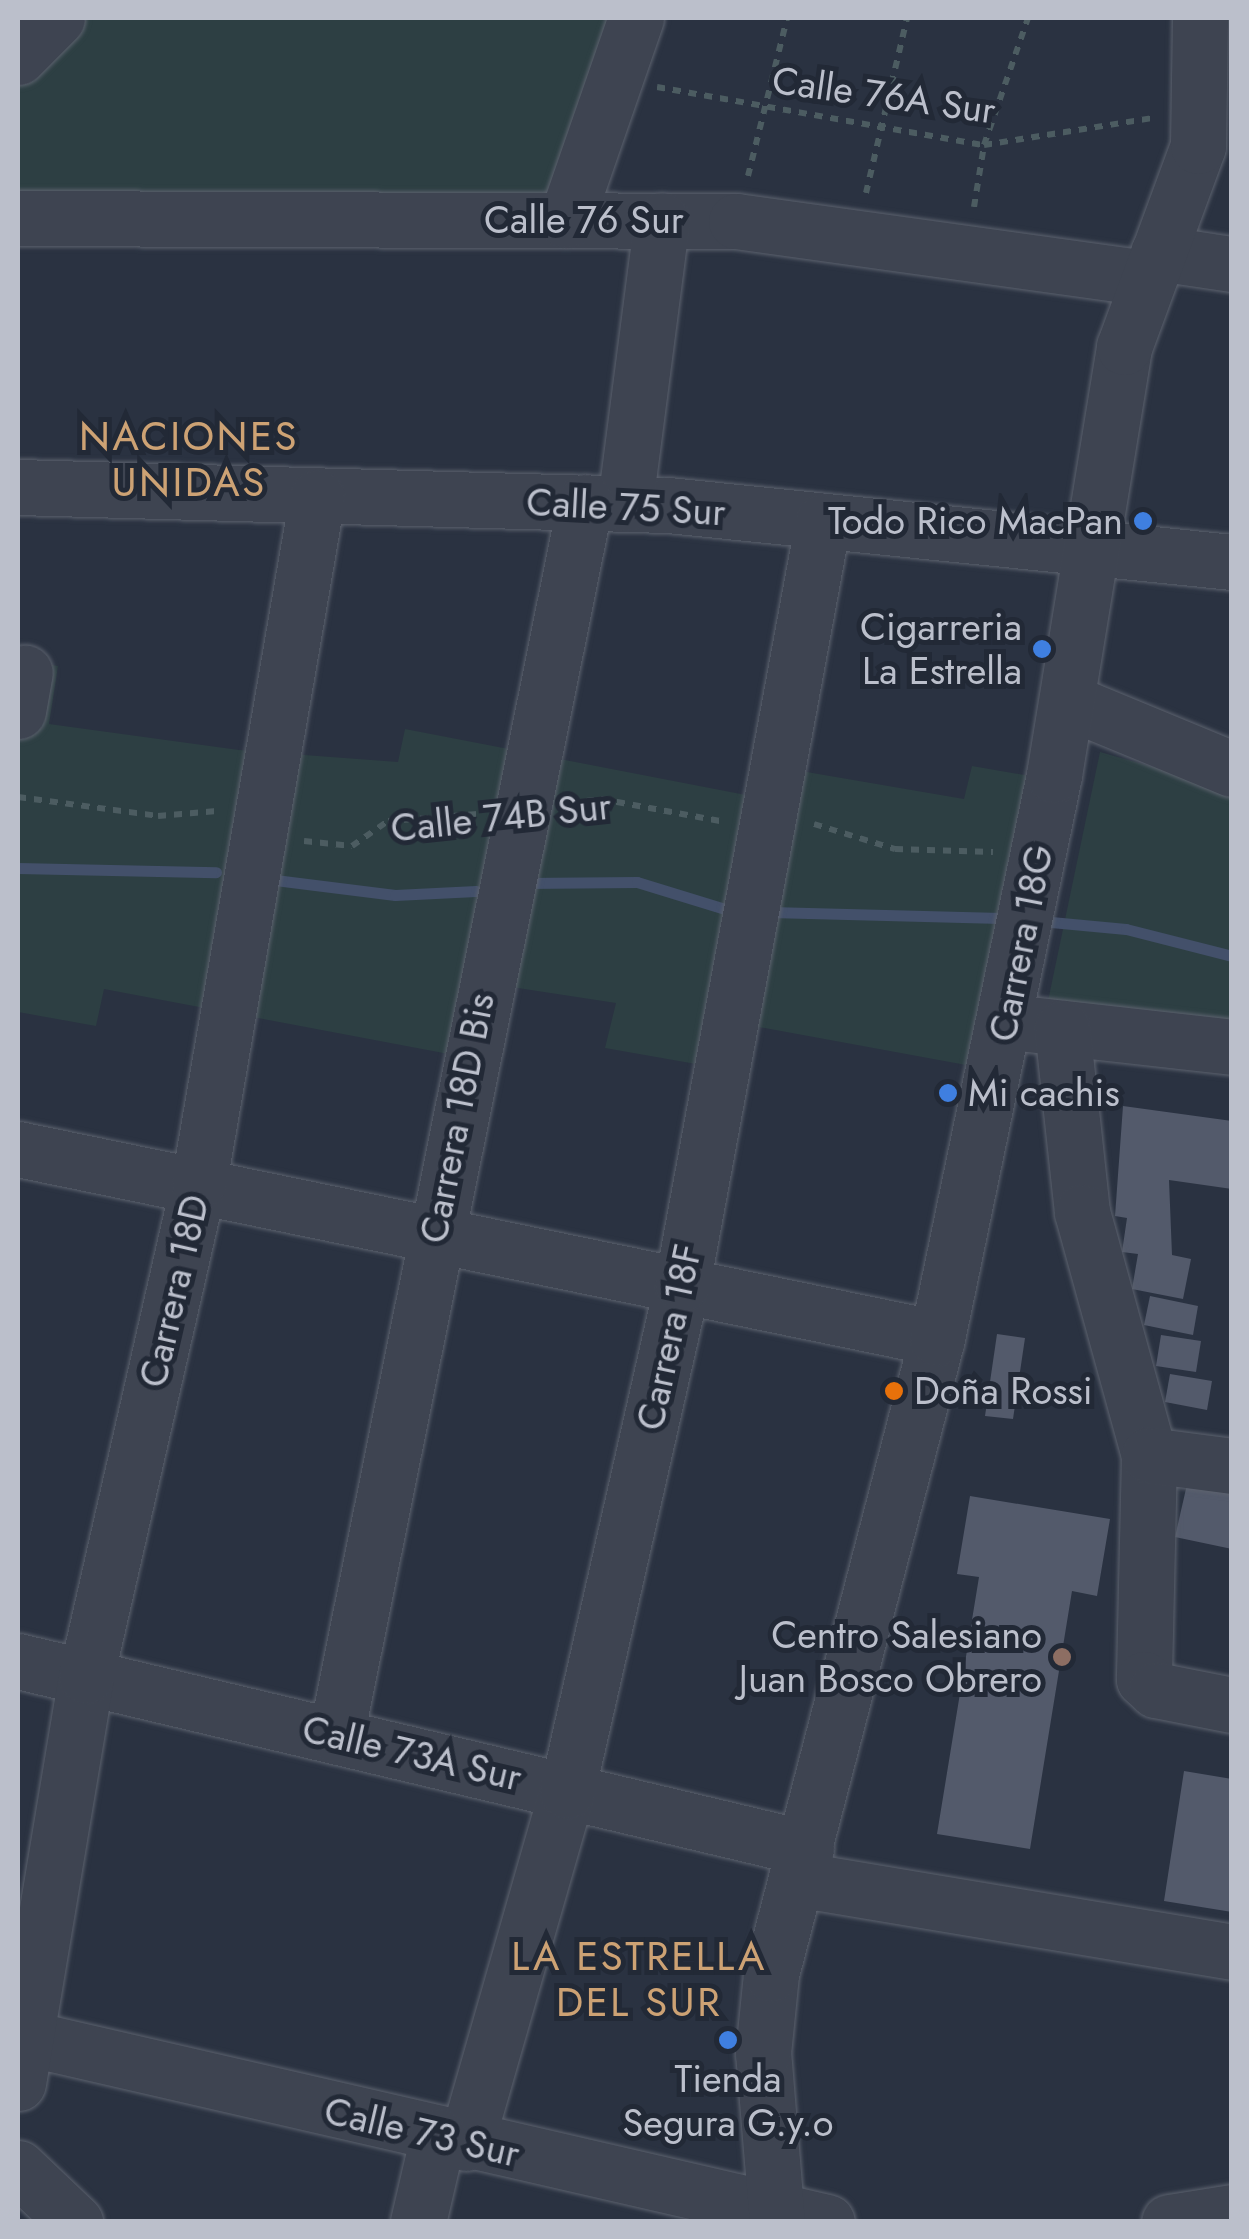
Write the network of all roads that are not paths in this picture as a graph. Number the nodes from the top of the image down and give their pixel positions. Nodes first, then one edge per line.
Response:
1 (57, 18) edge
2 (636, 18) edge
3 (1200, 18) edge
4 (18, 57) edge
5 (18, 218) edge
6 (566, 220) junction
7 (662, 220) junction
8 (1232, 264) edge
9 (1152, 265) junction
10 (18, 486) edge
11 (316, 497) junction
12 (605, 502) junction
13 (823, 521) junction
14 (1086, 548) junction
15 (1232, 562) edge
16 (1067, 701) junction
17 (1232, 769) edge
18 (1006, 1022) junction
19 (1062, 1028) junction
20 (1232, 1047) edge
21 (18, 1149) edge
22 (199, 1181) junction
23 (436, 1232) junction
24 (682, 1284) junction
25 (937, 1338) junction
26 (1149, 1455) junction
27 (1232, 1466) edge
28 (18, 1662) edge
29 (86, 1676) junction
30 (1232, 1705) edge
31 (336, 1735) junction
32 (568, 1791) junction
33 (802, 1863) junction
34 (1232, 1952) edge
35 (19, 2052) edge
36 (452, 2139) junction
37 (18, 2168) edge
38 (1232, 2212) edge
39 (794, 2218) edge
40 (74, 2222) edge
41 (418, 2222) edge
42 (1170, 2222) edge

1 - 4 street
2 - 6 street
3 - 9 street, Carrera 18G
5 - 6 street, Calle 76 Sur
6 - 7 street, Calle 76 Sur
7 - 9 street, Calle 76 Sur
7 - 12 street, Carrera 18D Bis
8 - 9 street, Calle 76 Sur
9 - 14 street, Carrera 18G
10 - 11 street, Calle 75 Sur
11 - 12 street, Calle 75 Sur
11 - 22 street, Carrera 18D
12 - 13 street, Calle 75 Sur
12 - 23 street, Carrera 18D Bis
13 - 14 street, Calle 75 Sur
13 - 24 street, Carrera 18F
14 - 15 street, Calle 75 Sur
14 - 16 street, Carrera 18G
16 - 17 street
16 - 18 street, Carrera 18G
18 - 19 street
18 - 25 street, Carrera 18G
19 - 20 street
19 - 26 street
21 - 22 street
22 - 23 street
22 - 29 street, Carrera 18D
23 - 24 street
23 - 31 street, Carrera 18D Bis
24 - 25 street
24 - 32 street, Carrera 18F
25 - 33 street, Carrera 18G
26 - 27 street
26 - 30 street
28 - 29 street, Calle 73A Sur
29 - 31 street, Calle 73A Sur
29 - 35 street, Carrera 18D
31 - 32 street, Calle 73A Sur
32 - 33 street, Calle 73A Sur
32 - 36 street, Carrera 18F
33 - 34 street, Calle 73A Sur
33 - 39 street, Carrera 18G
35 - 36 street, Calle 73 Sur
36 - 39 street, Calle 73 Sur
36 - 41 street, Carrera 18F
37 - 40 street
38 - 42 street

